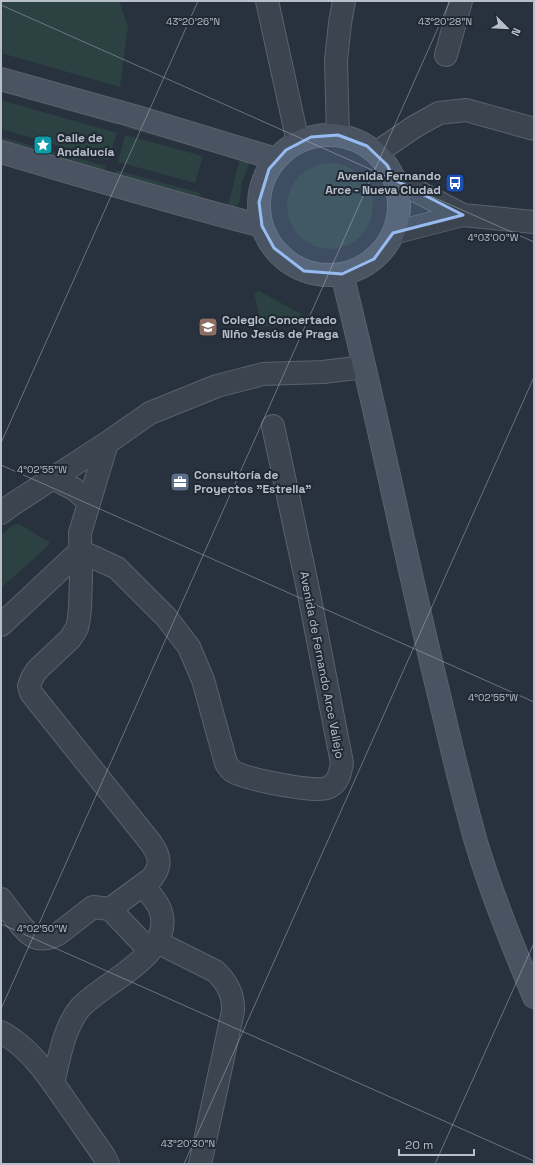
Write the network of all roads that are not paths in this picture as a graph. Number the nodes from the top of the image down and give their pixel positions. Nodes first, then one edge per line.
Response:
1 (267, 1) edge
2 (344, 1) edge
3 (462, 1) edge
4 (446, 55) dead end
5 (1, 79) edge
6 (534, 129) edge
7 (338, 136) junction
8 (298, 142) junction
9 (1, 152) edge
10 (376, 153) junction
11 (276, 159) junction
12 (395, 180) junction
13 (463, 215) junction
14 (534, 222) edge
15 (262, 226) junction
16 (393, 233) junction
17 (342, 274) junction
18 (364, 367) junction
19 (273, 426) dead end
20 (107, 443) junction
21 (52, 478) junction
22 (89, 502) junction
23 (1, 513) edge
24 (80, 551) junction
25 (1, 625) edge
26 (143, 885) junction
27 (1, 899) edge
28 (102, 908) junction
29 (153, 947) junction
30 (534, 997) edge
31 (1, 1032) edge
32 (53, 1083) junction
33 (108, 1164) edge
34 (200, 1164) edge

1 - 8 street
2 - 7 street
3 - 4 street
5 - 11 main road
6 - 10 street
7 - 8 main road
7 - 10 main road
8 - 11 main road
9 - 15 main road
10 - 12 main road
11 - 15 main road
12 - 13 street
12 - 16 main road
13 - 14 street
13 - 16 street
15 - 17 main road
16 - 17 main road
17 - 18 main road
18 - 20 street
18 - 30 main road
19 - 24 street, Avenida de Fernando Arce Vallejo
20 - 21 street
20 - 22 street
21 - 22 street
21 - 23 street
22 - 24 street
24 - 25 street
24 - 26 street
26 - 28 street
26 - 29 street
27 - 28 street
28 - 29 street
29 - 32 street
29 - 34 street
31 - 32 street
32 - 33 street

